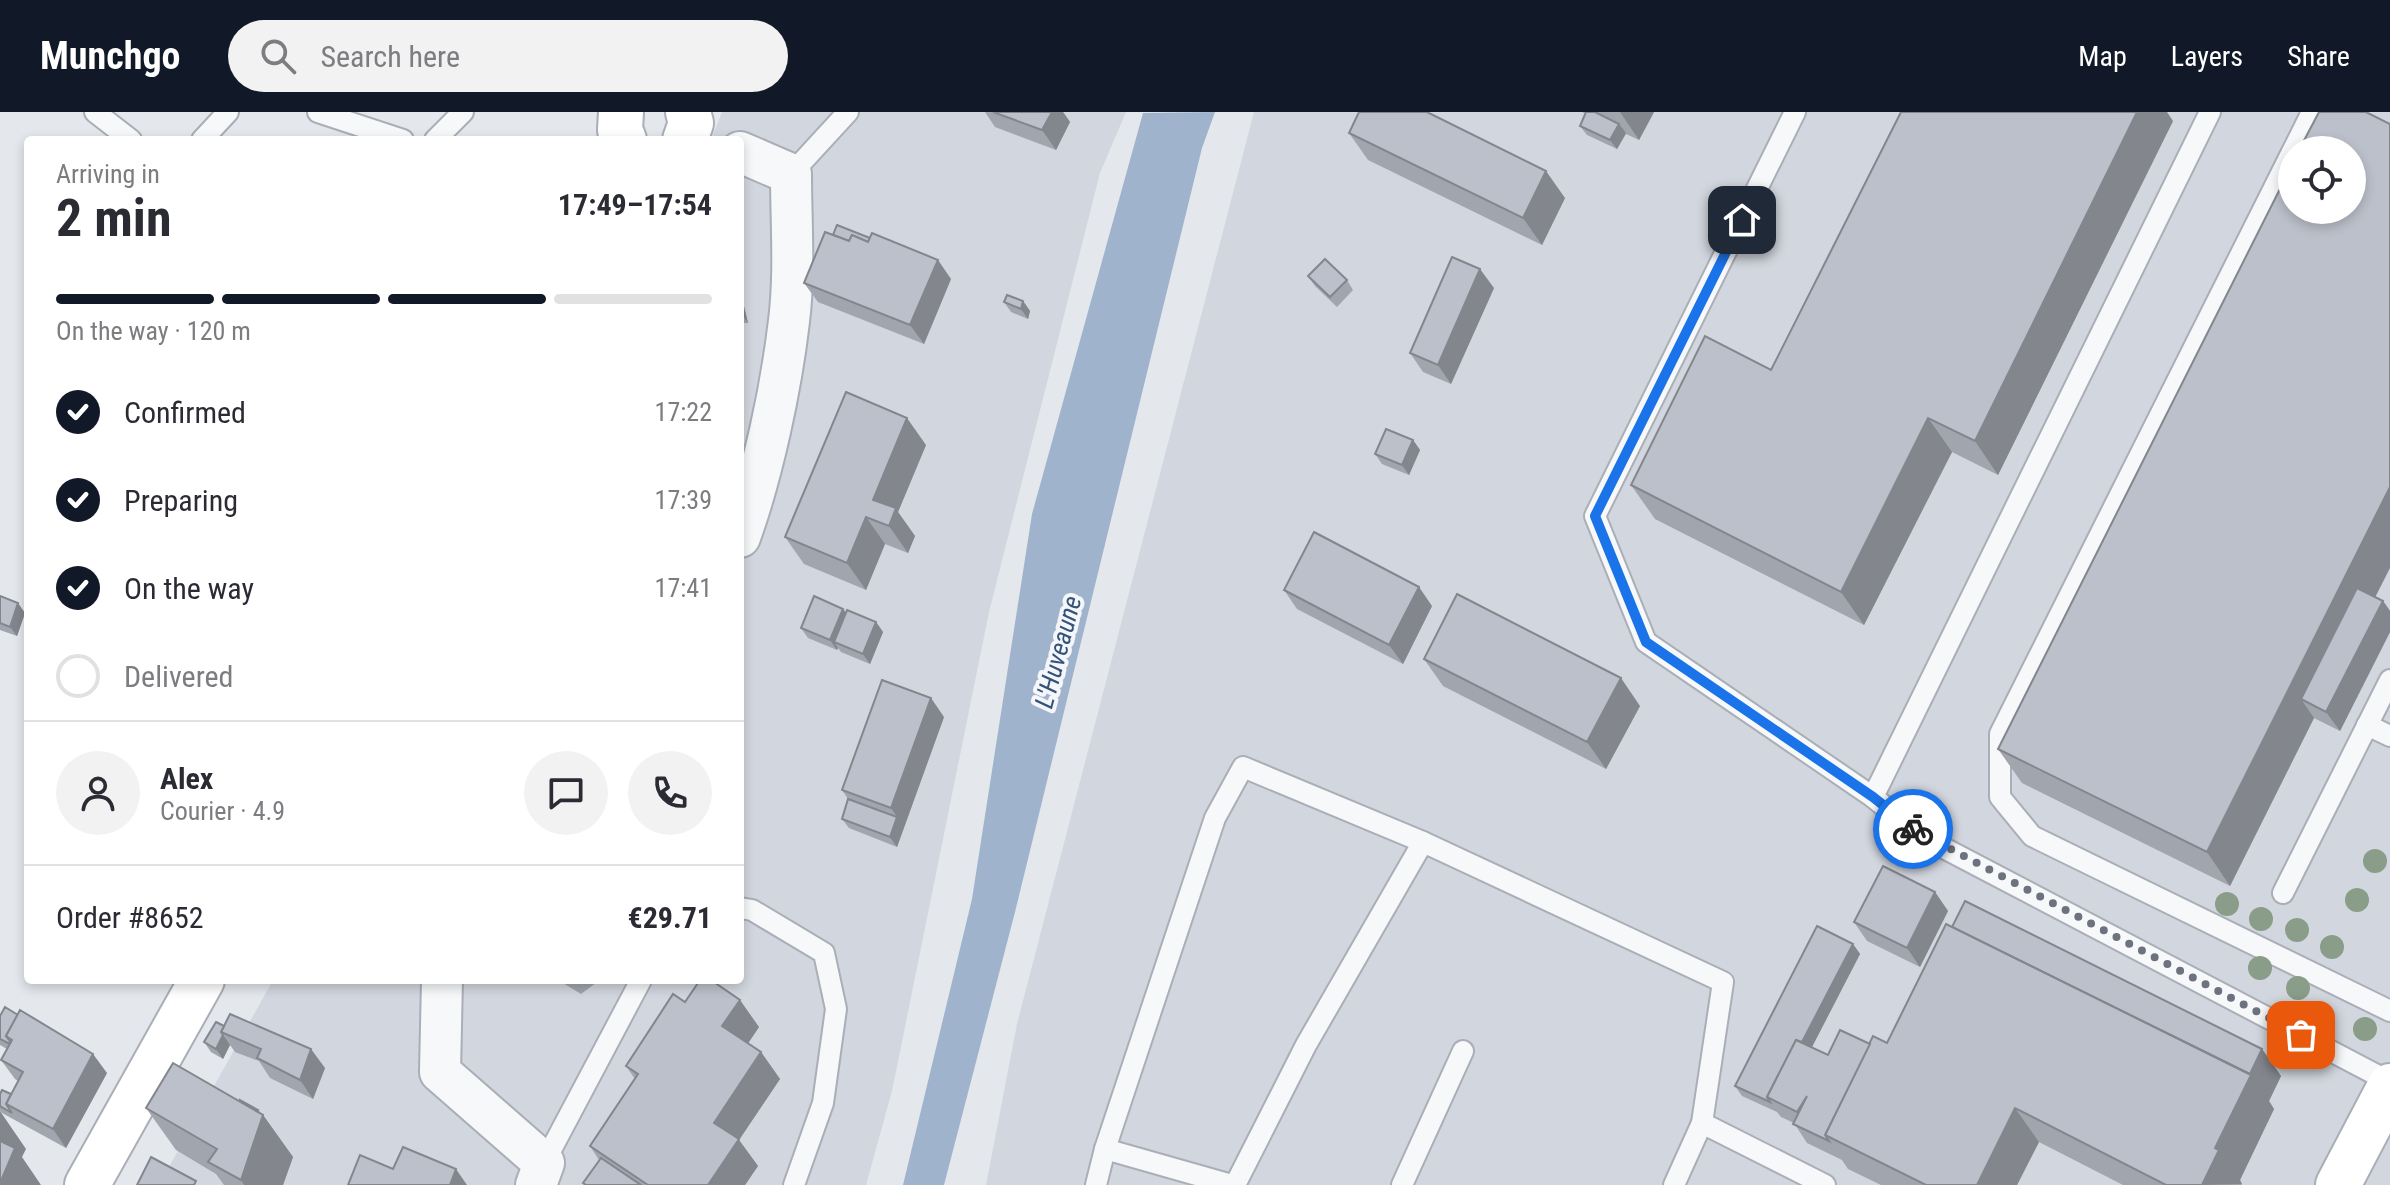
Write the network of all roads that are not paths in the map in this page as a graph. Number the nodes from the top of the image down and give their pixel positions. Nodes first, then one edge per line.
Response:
1 (95, 112) edge
2 (228, 112) edge
3 (318, 112) edge
4 (463, 112) edge
5 (621, 112) edge
6 (848, 112) edge
7 (1795, 112) edge
8 (2210, 112) edge
9 (2312, 112) edge
10 (126, 136) edge
11 (206, 136) edge
12 (391, 136) edge
13 (439, 136) edge
14 (622, 136) edge
15 (2300, 136) edge
16 (744, 154) edge
17 (791, 174) junction
18 (2278, 179) edge
19 (744, 526) edge
20 (2390, 680) edge
21 (2367, 725) junction
22 (2390, 736) edge
23 (1873, 797) junction
24 (1423, 842) junction
25 (2283, 893) dead end
26 (744, 909) edge
27 (200, 984) edge
28 (442, 984) edge
29 (639, 984) edge
30 (2390, 1011) edge
31 (1463, 1051) dead end
32 (2390, 1084) edge
33 (1702, 1123) junction
34 (1105, 1149) junction
35 (540, 1174) edge
36 (87, 1185) edge
37 (794, 1185) edge
38 (1096, 1185) edge
39 (1234, 1185) edge
40 (1402, 1185) edge
41 (1674, 1185) edge
42 (1825, 1185) edge
43 (2338, 1185) edge

1 - 10 lane
2 - 11 lane
3 - 12 lane
4 - 13 lane
5 - 14 main road
6 - 17 lane
7 - 23 lane
8 - 23 lane
9 - 15 lane
16 - 17 street
17 - 19 street
18 - 30 lane
20 - 21 lane
21 - 22 lane
21 - 25 lane
23 - 32 lane
24 - 33 lane
24 - 34 lane
24 - 39 lane
26 - 37 lane
27 - 36 main road
28 - 35 street
29 - 35 lane
31 - 40 lane
32 - 43 main road
33 - 41 lane
33 - 42 lane
34 - 38 lane
34 - 39 lane

